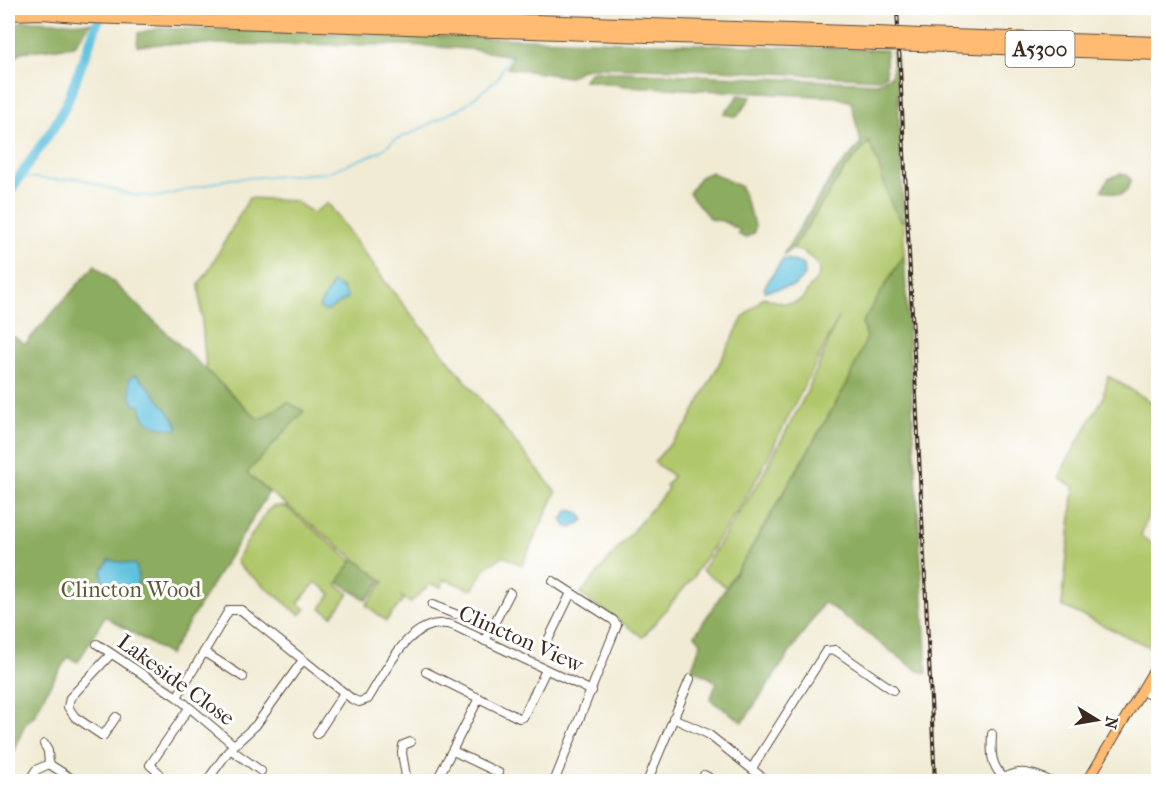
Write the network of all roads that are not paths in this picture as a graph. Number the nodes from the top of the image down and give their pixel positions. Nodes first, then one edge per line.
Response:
1 (163, 8) edge
2 (8, 14) edge
3 (88, 17) junction
4 (8, 19) edge
5 (878, 38) junction
6 (921, 40) junction
7 (1158, 43) edge
8 (1158, 54) edge
9 (553, 581) dead end
10 (510, 593) dead end
11 (571, 593) junction
12 (432, 605) dead end
13 (444, 623) junction
14 (549, 638) dead end
15 (485, 641) junction
16 (97, 644) dead end
17 (204, 652) junction
18 (111, 654) junction
19 (303, 660) junction
20 (1158, 663) edge
21 (546, 670) junction
22 (426, 672) dead end
23 (243, 677) dead end
24 (690, 680) dead end
25 (893, 690) dead end
26 (592, 691) junction
27 (1143, 692) junction
28 (344, 693) junction
29 (177, 697) junction
30 (479, 698) junction
31 (1158, 700) edge
32 (189, 708) junction
33 (116, 717) dead end
34 (673, 718) junction
35 (317, 734) dead end
36 (992, 734) dead end
37 (411, 742) dead end
38 (44, 744) dead end
39 (232, 747) junction
40 (453, 751) junction
41 (49, 764) junction
42 (752, 768) junction
43 (261, 771) dead end
44 (158, 772) dead end
45 (499, 773) dead end
46 (1090, 778) edge
47 (1001, 780) edge
48 (28, 782) edge
49 (77, 782) edge
50 (206, 782) edge
51 (407, 782) edge
52 (436, 782) edge
53 (554, 782) edge
54 (647, 782) edge
55 (768, 782) edge
56 (1052, 782) edge

1 - 5 highway, A5300
2 - 3 highway, A5300
3 - 4 highway
3 - 5 highway, A5300
5 - 6 highway, A5300, bridge
6 - 7 highway, A5300
6 - 8 highway, A5300
9 - 11 street
10 - 15 street
11 - 14 street
11 - 26 street
12 - 13 street
13 - 15 street, Clincton View
13 - 28 street, Clincton View
15 - 21 street, Clincton View
16 - 18 street, Lakeside Close
17 - 19 street
17 - 23 street
17 - 29 street
18 - 29 street, Lakeside Close
18 - 33 street
19 - 28 street
19 - 39 street
20 - 27 main road
21 - 26 street, Clincton View
21 - 30 street
22 - 30 street
24 - 34 street
25 - 42 street
26 - 53 street
27 - 31 street
27 - 46 main road
28 - 35 street
29 - 32 street, Lakeside Close
30 - 40 street
32 - 39 street, Lakeside Close
32 - 44 street
34 - 42 street
34 - 54 street
36 - 47 street
37 - 51 street
38 - 41 street
39 - 43 street, Lakeside Close
39 - 50 street
40 - 45 street
40 - 52 street
41 - 48 street
41 - 49 street
42 - 55 street
47 - 56 street

